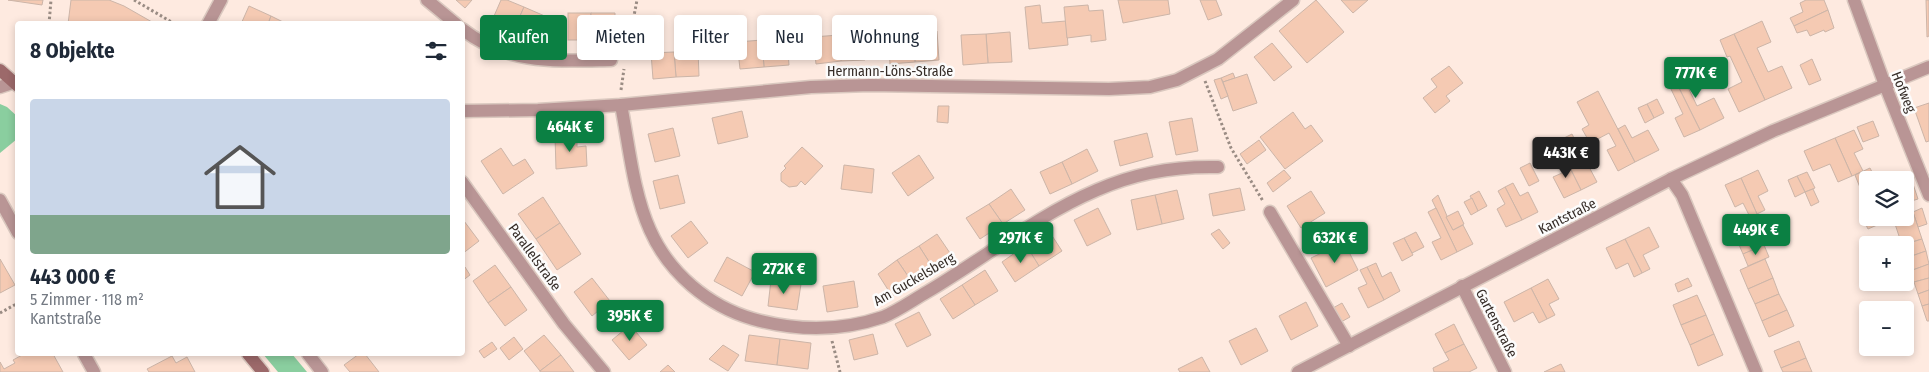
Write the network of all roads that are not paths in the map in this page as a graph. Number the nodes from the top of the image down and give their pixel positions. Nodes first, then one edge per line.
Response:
1 (221, 0) edge
2 (427, 0) edge
3 (1293, 0) edge
4 (1854, 0) edge
5 (210, 21) edge
6 (452, 21) edge
7 (465, 31) edge
8 (611, 60) dead end
9 (1929, 67) edge
10 (0, 70) edge
11 (15, 82) edge
12 (15, 83) edge
13 (1885, 85) junction
14 (0, 88) edge
15 (620, 105) junction
16 (465, 111) edge
17 (1218, 166) dead end
18 (1672, 179) junction
19 (465, 186) edge
20 (1929, 195) edge
21 (2, 204) edge
22 (1270, 212) road end
23 (15, 228) edge
24 (1462, 286) junction
25 (1349, 346) junction
26 (85, 356) edge
27 (250, 356) edge
28 (310, 356) edge
29 (94, 372) edge
30 (263, 372) edge
31 (322, 372) edge
32 (604, 372) edge
33 (1298, 372) edge
34 (1505, 372) edge
35 (1756, 372) edge

1 - 5 street
2 - 6 street
3 - 15 street, Hermann-Löns-Straße
4 - 13 street, Hofweg
7 - 8 street
9 - 13 street, Kantstraße
10 - 11 street
12 - 14 street
13 - 18 street, Kantstraße
13 - 20 street, Hofweg
15 - 16 street, Hermann-Löns-Straße
15 - 17 street, Am Guckelsberg
18 - 24 street, Kantstraße
18 - 35 street
19 - 32 street, Parallelstraße
21 - 23 street
22 - 25 street
24 - 25 street, Kantstraße
24 - 34 street, Gartenstraße
25 - 33 street, Kantstraße
26 - 29 street
27 - 30 street
28 - 31 street

